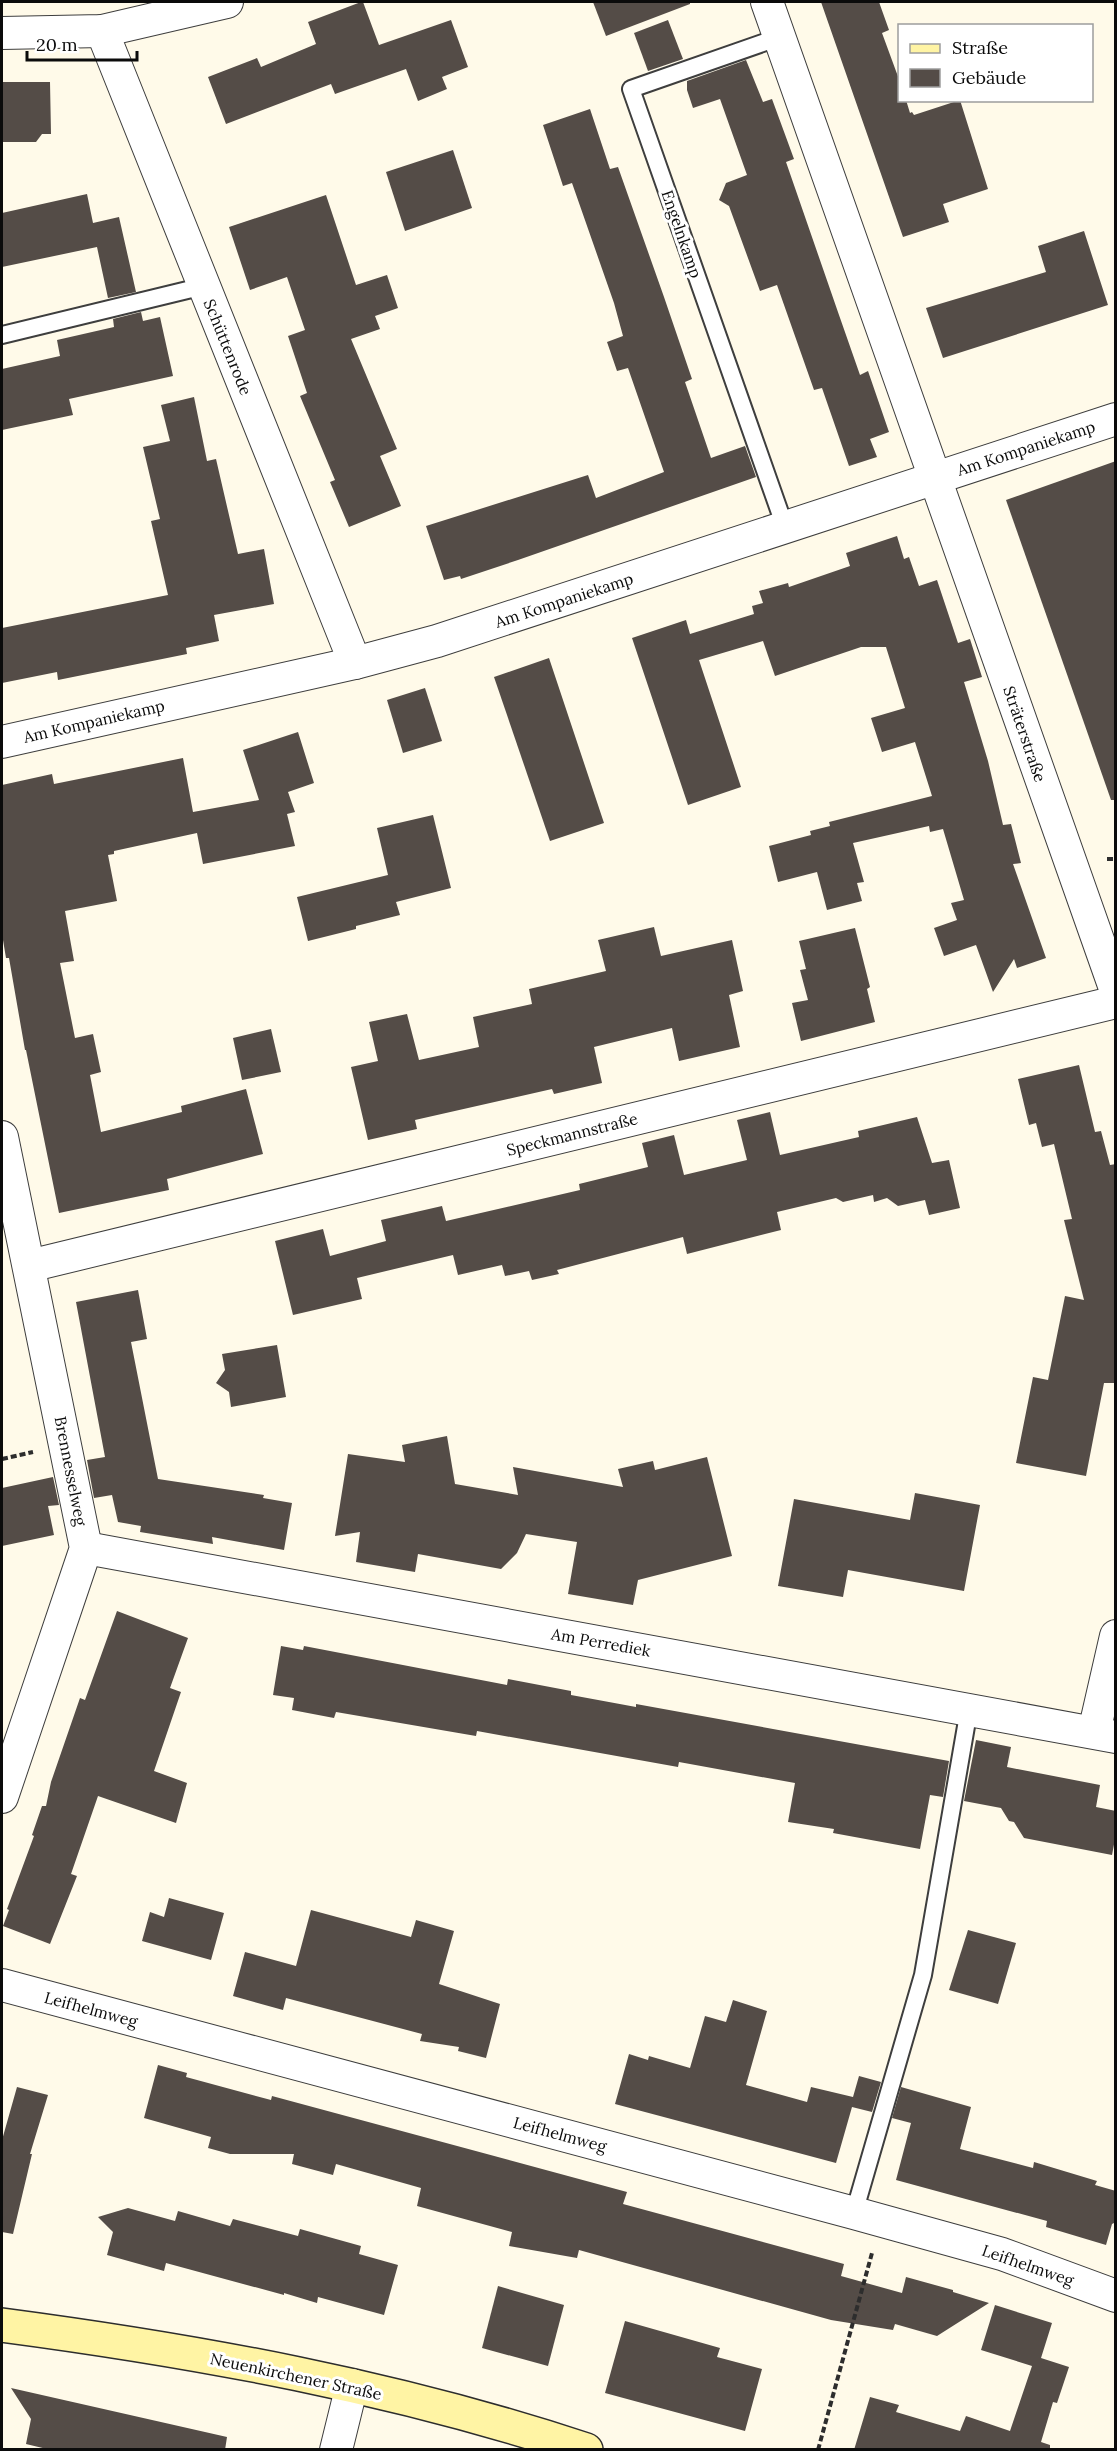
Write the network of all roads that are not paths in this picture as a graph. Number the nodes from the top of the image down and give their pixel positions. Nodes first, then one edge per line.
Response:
1 (227, 2) edge
2 (767, 2) edge
3 (102, 31) junction
4 (2, 33) edge
5 (780, 37) junction
6 (204, 286) junction
7 (2, 335) edge
8 (1116, 419) edge
9 (935, 477) junction
10 (785, 527) junction
11 (355, 663) junction
12 (2, 742) edge
13 (1116, 991) edge
14 (1116, 1002) edge
15 (2, 1137) edge
16 (29, 1266) junction
17 (86, 1548) junction
18 (1116, 1636) edge
19 (969, 1709) junction
20 (1105, 1734) edge
21 (2, 1797) edge
22 (2, 1985) edge
23 (868, 2217) junction
24 (1116, 2296) edge
25 (2, 2325) edge
26 (352, 2385) junction
27 (336, 2450) edge
28 (586, 2450) edge

1 - 3 street
2 - 5 street
3 - 4 street
3 - 6 street, Schüttenrode
5 - 9 street
5 - 10 lane, Engelnkamp
6 - 7 lane
6 - 11 street, Schüttenrode
8 - 9 street, Am Kompaniekamp
9 - 10 street, Am Kompaniekamp
9 - 13 street, Sträterstraße
10 - 11 street, Am Kompaniekamp
11 - 12 street, Am Kompaniekamp
14 - 16 street, Speckmannstraße
15 - 16 street, Brennesselweg
16 - 17 street, Brennesselweg
17 - 19 street, Am Perrediek
17 - 21 street, Brennesselweg
18 - 20 street
19 - 20 street, Am Perrediek
19 - 23 lane
22 - 23 street, Leifhelmweg
23 - 24 street, Leifhelmweg
25 - 26 main road, Neuenkirchener Straße
26 - 27 street
26 - 28 main road, Neuenkirchener Straße

